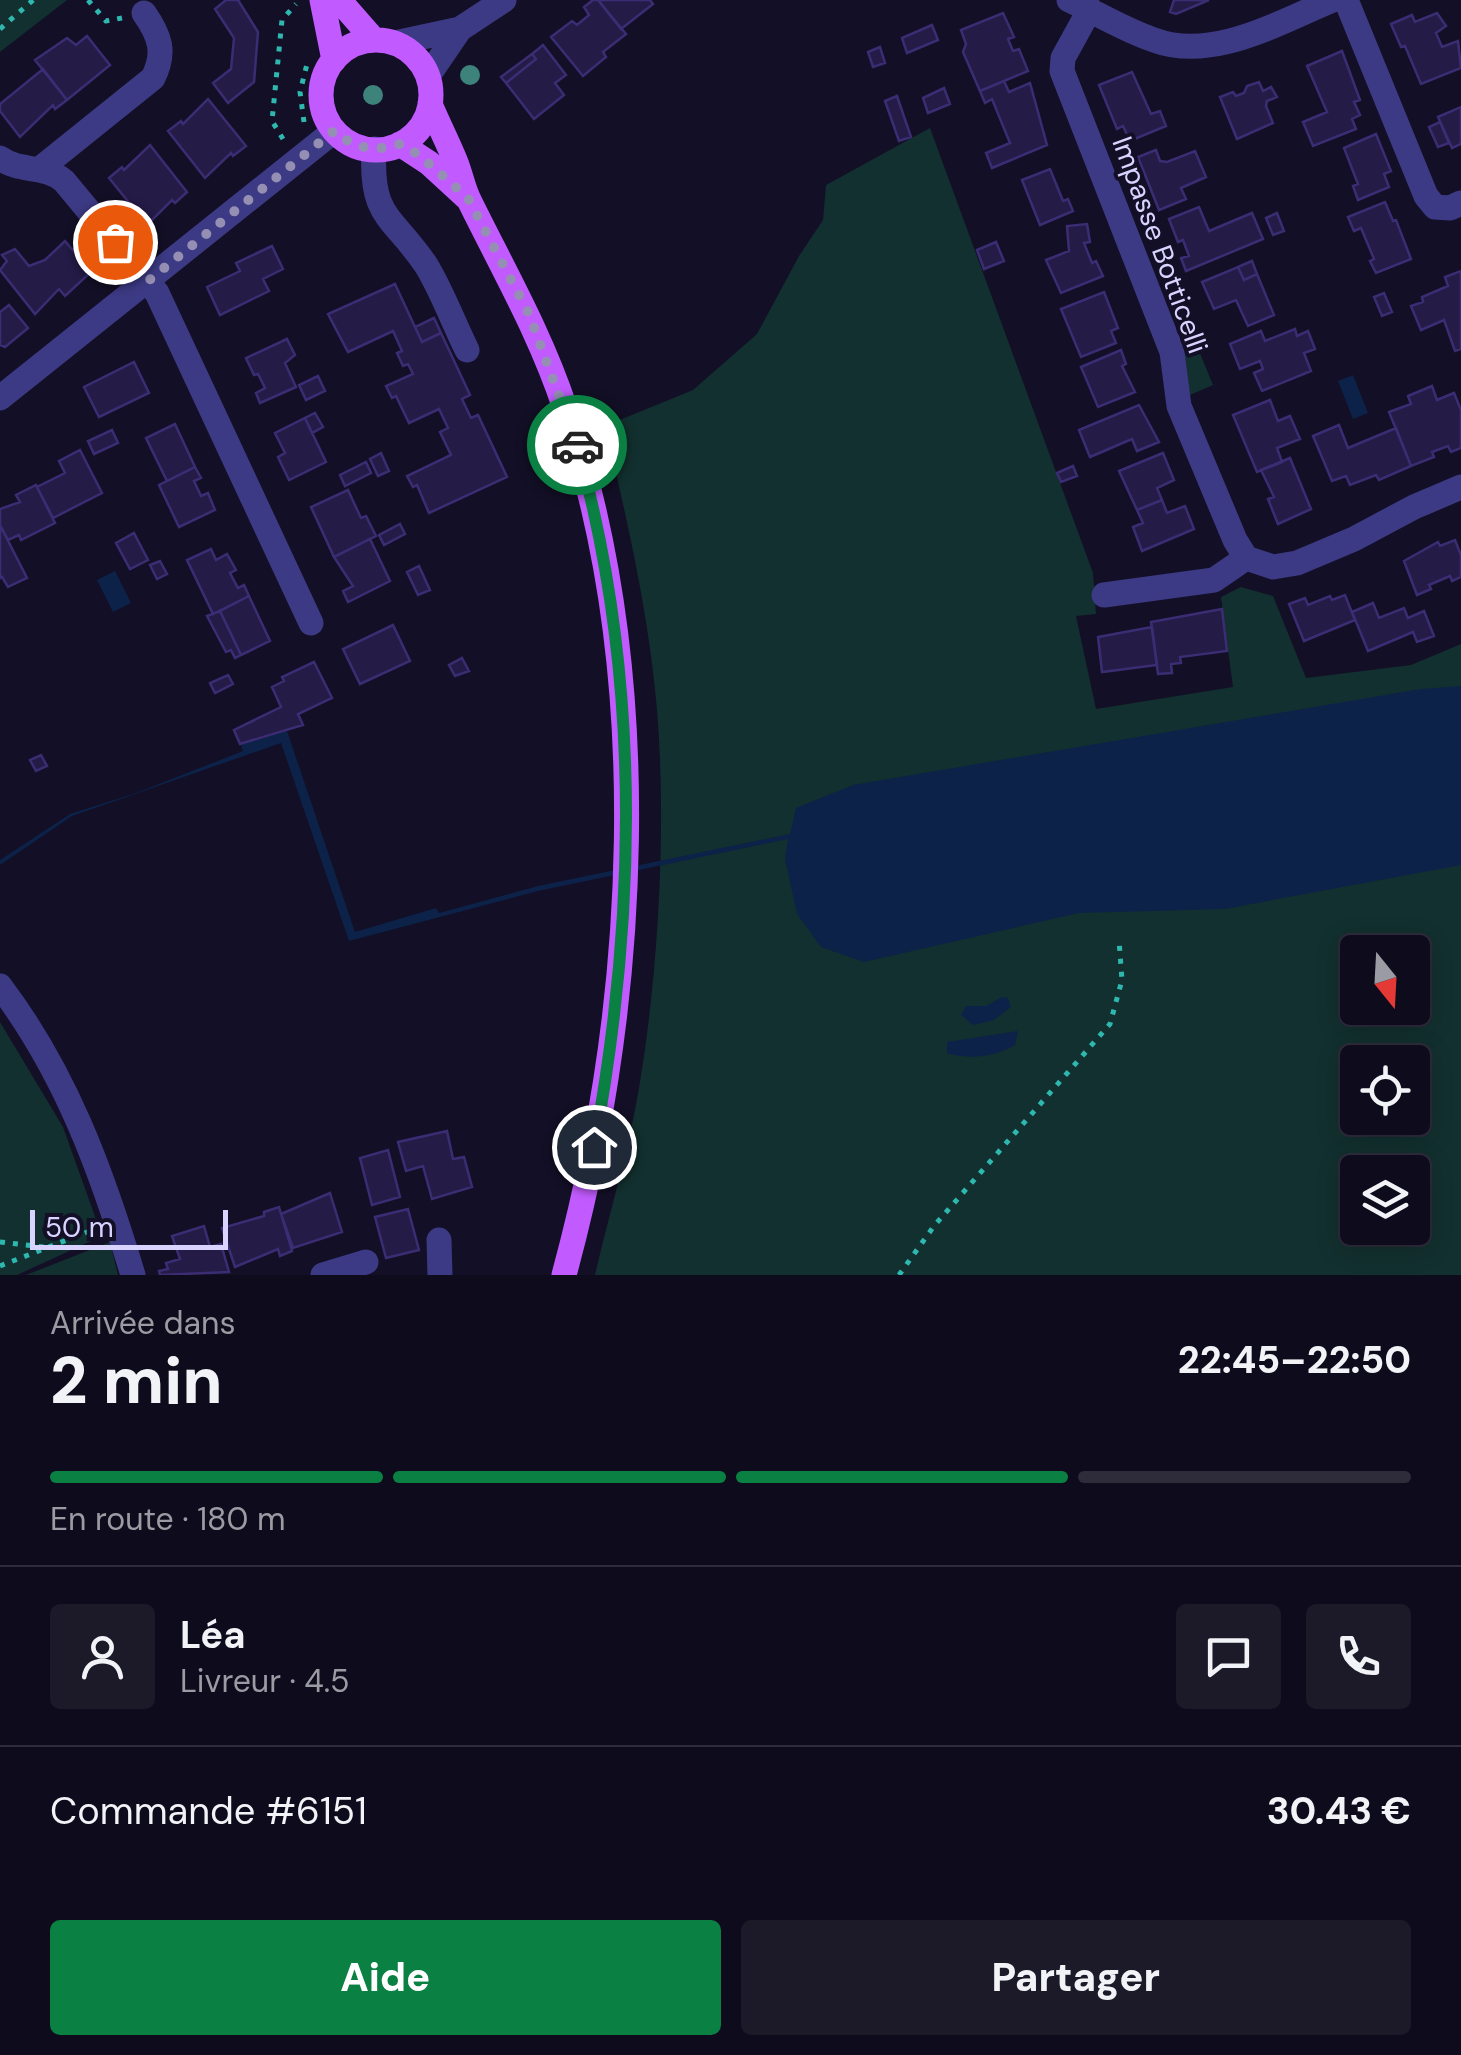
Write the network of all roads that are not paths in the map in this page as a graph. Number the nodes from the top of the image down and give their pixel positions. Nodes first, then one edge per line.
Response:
1 (322, 0) edge
2 (339, 0) edge
3 (504, 0) edge
4 (1333, 0) edge
5 (1346, 0) edge
6 (1079, 5) edge
7 (144, 13) road end
8 (460, 29) junction
9 (385, 42) junction
10 (322, 55) junction
11 (428, 76) junction
12 (430, 104) junction
13 (334, 131) junction
14 (400, 144) junction
15 (374, 150) junction
16 (0, 158) edge
17 (40, 168) junction
18 (468, 198) junction
19 (1461, 203) edge
20 (148, 281) junction
21 (466, 350) dead end
22 (0, 398) edge
23 (1461, 487) edge
24 (1246, 558) junction
25 (1104, 595) dead end
26 (311, 623) dead end
27 (0, 986) edge
28 (439, 1240) dead end
29 (366, 1262) dead end
30 (133, 1275) edge
31 (323, 1275) edge
32 (440, 1275) edge
33 (564, 1275) edge

1 - 10 main road
2 - 9 main road
3 - 8 street
4 - 6 street
5 - 19 street
6 - 24 street, Impasse Botticelli
7 - 17 street
8 - 9 street
8 - 11 street
9 - 10 main road
9 - 11 main road
10 - 13 main road
11 - 12 main road
12 - 14 main road
12 - 18 main road
13 - 15 main road
13 - 20 street
14 - 15 main road
14 - 18 main road
15 - 21 street
16 - 17 street
17 - 20 street
18 - 33 main road
20 - 22 street
20 - 26 street
23 - 24 street
24 - 25 street
27 - 30 street
28 - 32 street
29 - 31 street

